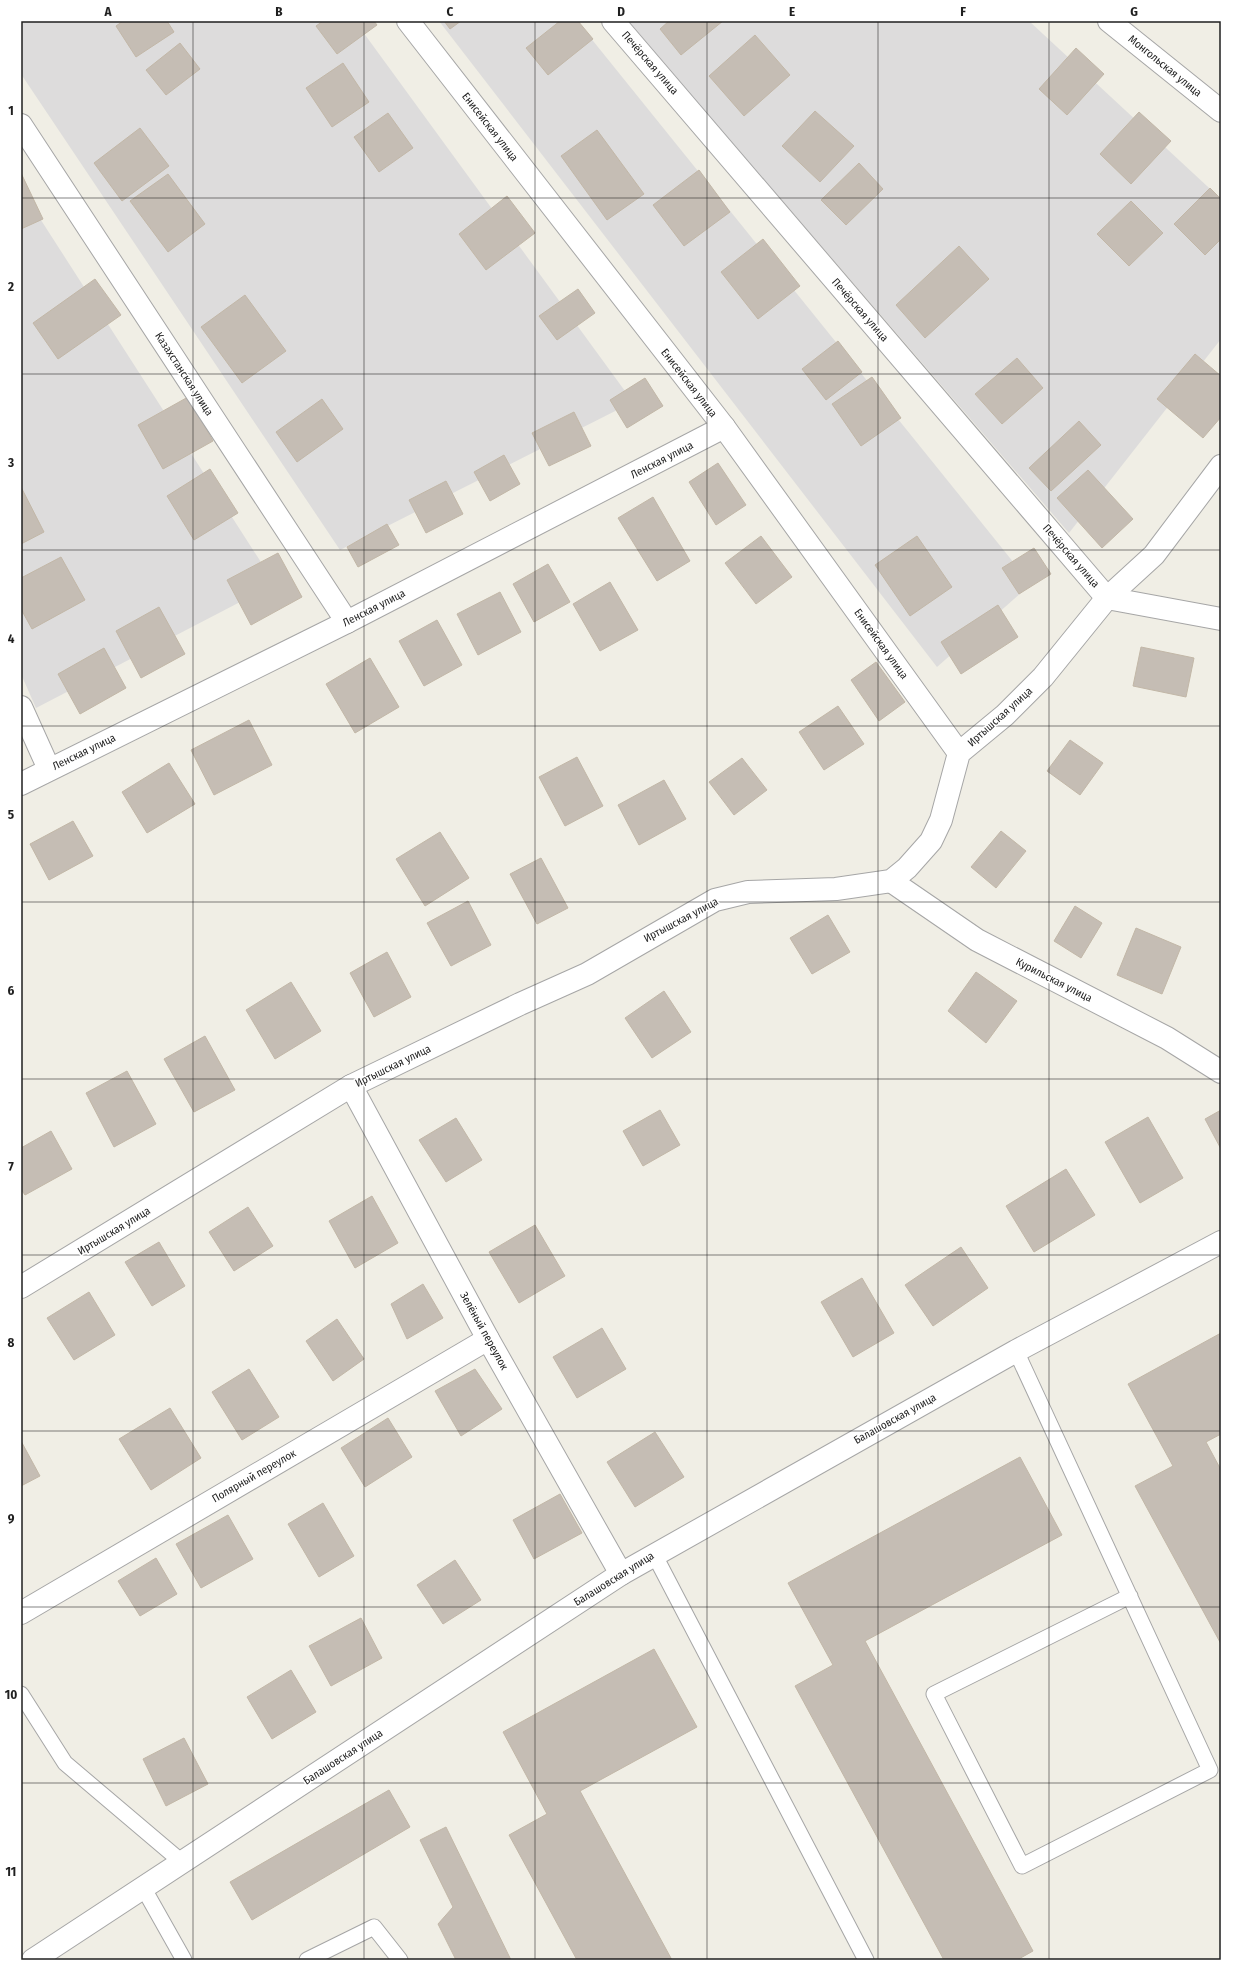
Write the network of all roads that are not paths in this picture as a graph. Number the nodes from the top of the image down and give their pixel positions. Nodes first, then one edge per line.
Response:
1 (408, 21) edge
2 (613, 21) edge
3 (1109, 21) edge
4 (1221, 112) edge
5 (21, 125) edge
6 (724, 427) junction
7 (1221, 466) edge
8 (1107, 598) junction
9 (1221, 619) edge
10 (347, 622) junction
11 (21, 707) edge
12 (959, 753) junction
13 (49, 769) junction
14 (21, 784) edge
15 (891, 881) junction
16 (1221, 1072) edge
17 (351, 1086) junction
18 (1221, 1242) edge
19 (21, 1287) edge
20 (488, 1340) junction
21 (1016, 1351) junction
22 (654, 1554) junction
23 (621, 1574) junction
24 (1130, 1596) junction
25 (21, 1613) edge
26 (21, 1694) edge
27 (183, 1863) junction
28 (144, 1889) junction
29 (33, 1960) edge
30 (184, 1960) edge
31 (307, 1960) edge
32 (400, 1960) edge
33 (866, 1960) edge

1 - 6 street, Енисейская улица
2 - 8 street, Печёрская улица
3 - 4 street, Монгольская улица
5 - 10 street, Казахстанская улица
6 - 10 street, Ленская улица
6 - 12 street, Енисейская улица
7 - 8 street, Иртышская улица
8 - 9 street
8 - 12 street, Иртышская улица
10 - 13 street, Ленская улица
11 - 13 street
12 - 15 street, Иртышская улица
13 - 14 street, Ленская улица
15 - 16 street, Курильская улица
15 - 17 street, Иртышская улица
17 - 19 street, Иртышская улица
17 - 20 street, Зелёный переулок
18 - 21 street, Балашовская улица
20 - 23 street, Зелёный переулок
20 - 25 street, Полярный переулок
21 - 22 street, Балашовская улица
21 - 24 lane
22 - 23 street, Балашовская улица
22 - 33 lane
23 - 27 street, Балашовская улица
24 - 24 lane
26 - 27 lane
27 - 28 street, Балашовская улица
28 - 29 street, Балашовская улица
28 - 30 lane
31 - 32 lane

